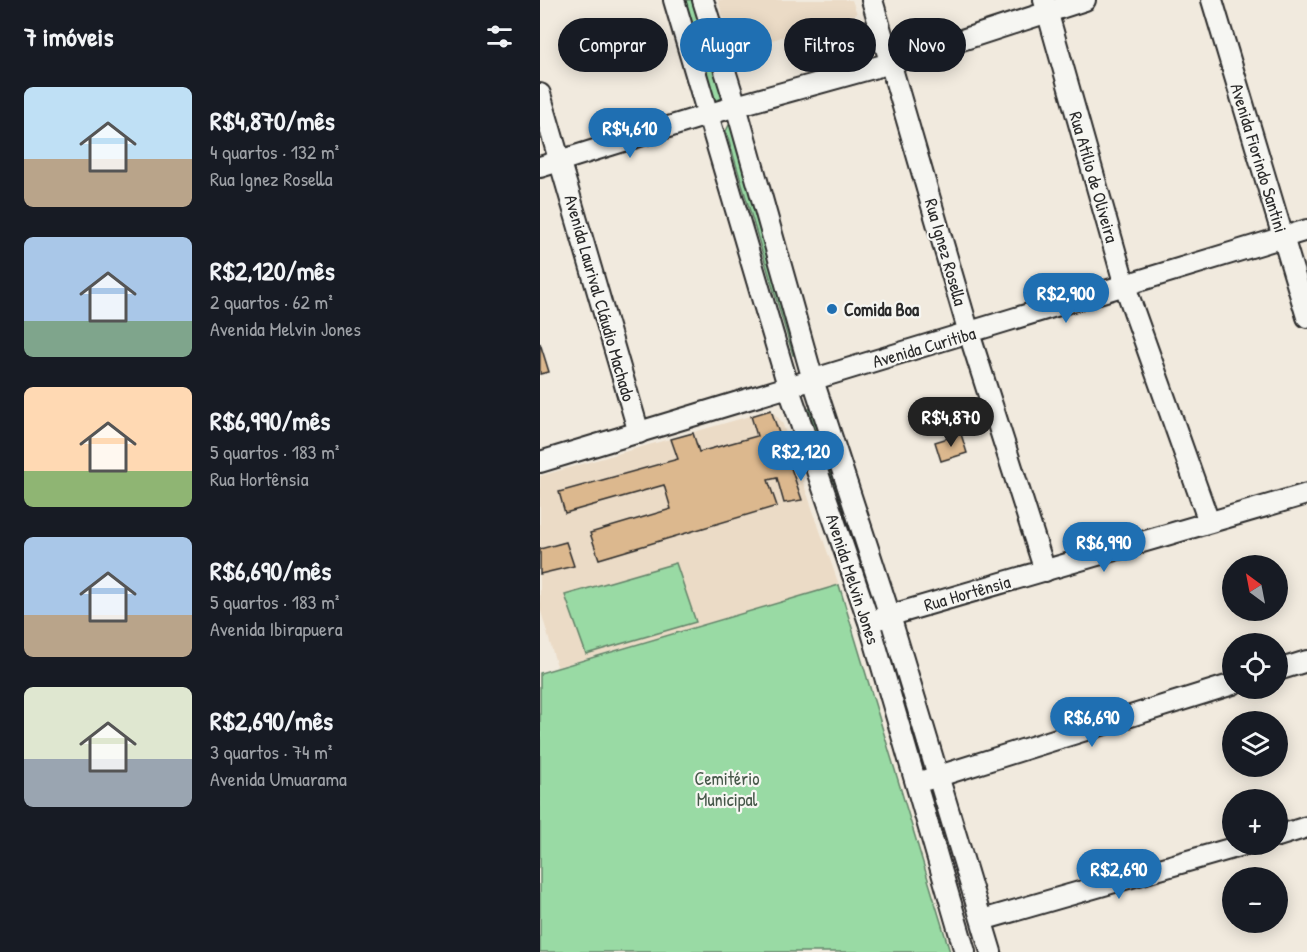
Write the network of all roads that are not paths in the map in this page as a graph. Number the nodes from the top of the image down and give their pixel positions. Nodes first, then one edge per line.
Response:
1 (674, 0) edge
2 (703, 0) edge
3 (872, 0) edge
4 (1085, 0) edge
5 (1212, 0) edge
6 (1045, 6) edge
7 (966, 35) edge
8 (888, 53) edge
9 (888, 64) edge
10 (894, 72) edge
11 (540, 94) edge
12 (736, 106) junction
13 (710, 116) junction
14 (560, 160) junction
15 (540, 167) edge
16 (1307, 230) edge
17 (1283, 238) junction
18 (1125, 286) junction
19 (1307, 317) edge
20 (969, 333) junction
21 (813, 380) junction
22 (789, 388) junction
23 (639, 433) junction
24 (540, 462) edge
25 (1307, 494) edge
26 (1209, 522) junction
27 (1045, 571) junction
28 (890, 616) junction
29 (869, 622) junction
30 (1307, 661) edge
31 (1288, 667) edge
32 (1222, 687) edge
33 (939, 776) junction
34 (917, 782) junction
35 (1307, 827) edge
36 (1288, 833) edge
37 (1222, 851) edge
38 (982, 920) junction
39 (965, 952) edge
40 (992, 952) edge

1 - 13 street, Avenida Melvin Jones
2 - 12 street, Avenida Melvin Jones
3 - 8 street, Rua Ignez Rosella
4 - 6 street
5 - 17 street, Avenida Fiorindo Santini
6 - 7 street
6 - 18 street, Rua Atílio de Oliveira
9 - 12 street
10 - 20 street, Rua Ignez Rosella
11 - 14 street, Avenida Laurival Cláudio Machado
12 - 13 street
12 - 21 street, Avenida Melvin Jones
13 - 14 street
13 - 22 street, Avenida Melvin Jones
14 - 15 street
14 - 23 street, Avenida Laurival Cláudio Machado
16 - 17 street, Avenida Curitiba
17 - 18 street, Avenida Curitiba
17 - 19 street, Avenida Fiorindo Santini
18 - 20 street, Avenida Curitiba
18 - 26 street, Rua Atílio de Oliveira
20 - 21 street, Avenida Curitiba
20 - 27 street, Rua Ignez Rosella
21 - 22 street, Avenida Curitiba
21 - 28 street, Avenida Melvin Jones
22 - 23 street, Avenida Curitiba
22 - 29 street, Avenida Melvin Jones
23 - 24 street, Avenida Curitiba
25 - 26 street, Rua Hortênsia
26 - 27 street, Rua Hortênsia
27 - 28 street, Rua Hortênsia
28 - 29 street, Rua Hortênsia
28 - 33 street, Avenida Melvin Jones
29 - 34 street, Avenida Melvin Jones
30 - 31 street
32 - 33 street
33 - 34 street
33 - 38 street, Avenida Melvin Jones
34 - 39 street, Avenida Melvin Jones
35 - 36 street
37 - 38 street
38 - 40 street, Avenida Melvin Jones

